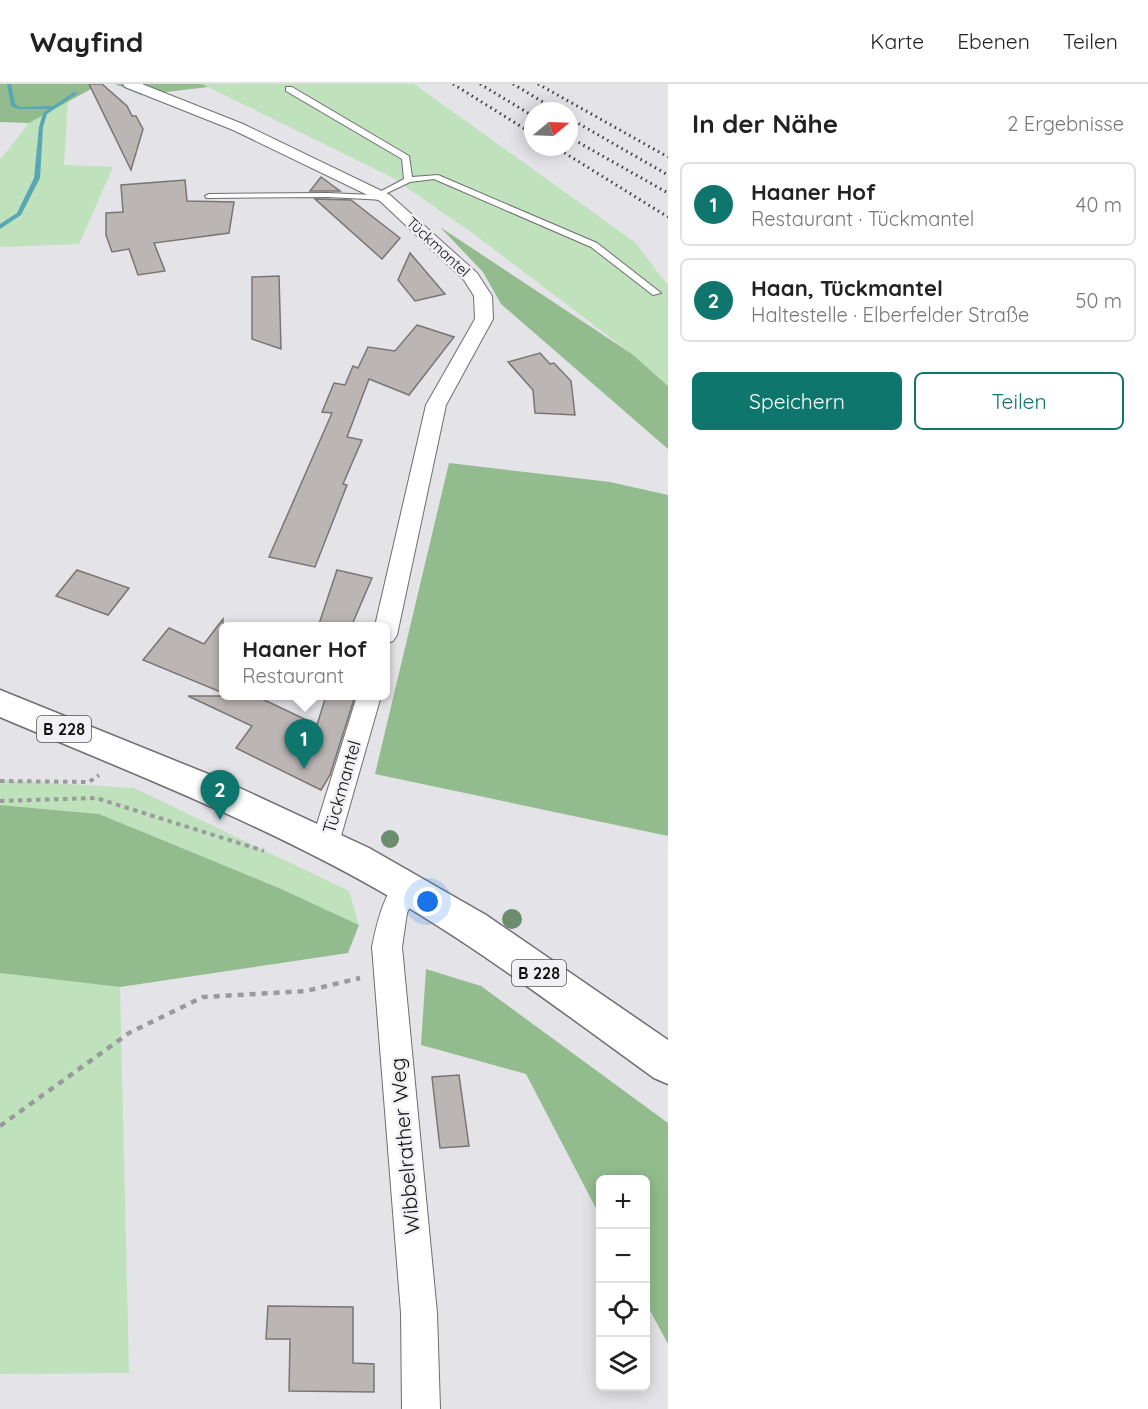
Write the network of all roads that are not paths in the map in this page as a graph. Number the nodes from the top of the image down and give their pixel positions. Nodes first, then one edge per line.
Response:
1 (130, 84) edge
2 (289, 89) dead end
3 (408, 180) junction
4 (209, 196) dead end
5 (381, 197) junction
6 (656, 293) dead end
7 (388, 622) edge
8 (368, 700) edge
9 (0, 703) edge
10 (325, 843) junction
11 (406, 887) junction
12 (668, 1064) edge
13 (421, 1409) edge

1 - 5 street, Tückmantel
2 - 3 lane
3 - 5 lane
3 - 6 lane
4 - 5 lane
5 - 7 street, Tückmantel
8 - 10 street, Tückmantel
9 - 10 main road, B 228
10 - 11 main road, B 228
11 - 12 main road, B 228
11 - 13 street, Wibbelrather Weg

